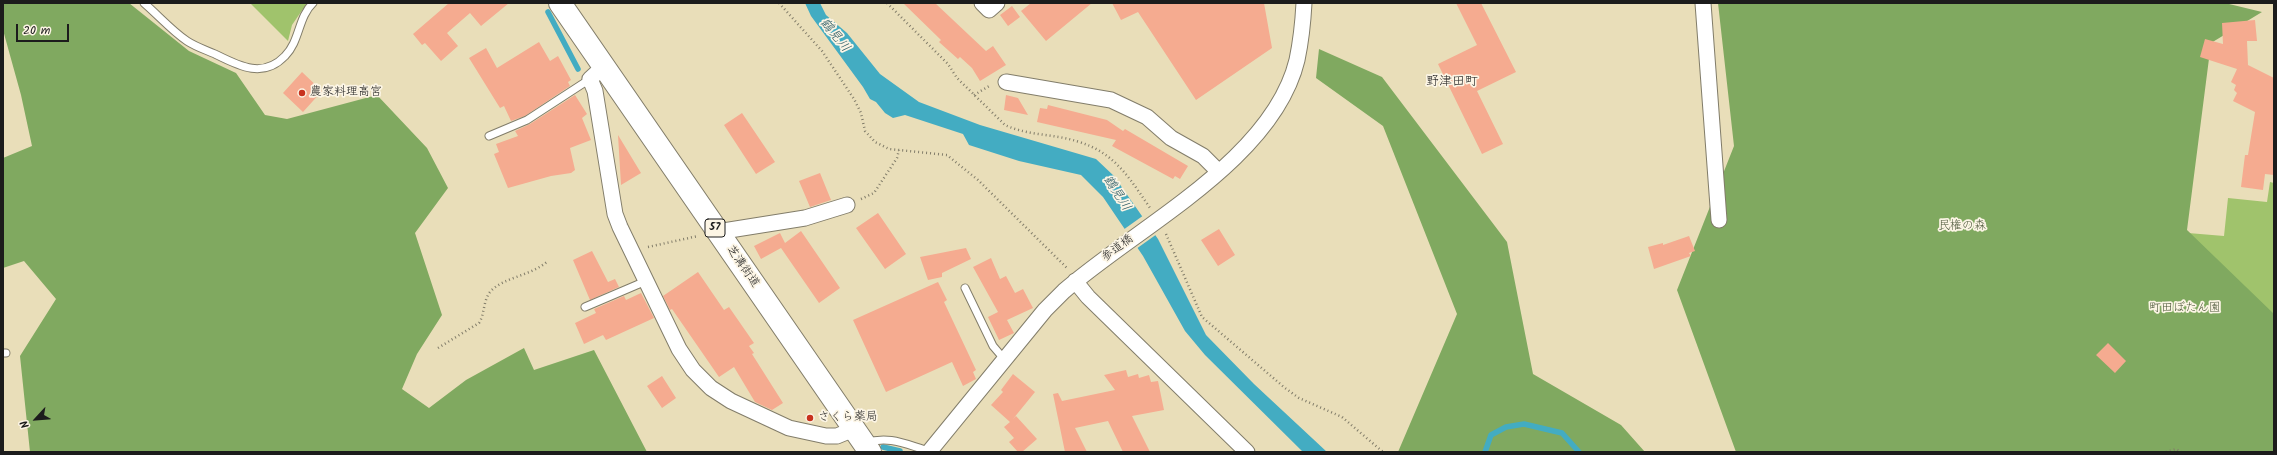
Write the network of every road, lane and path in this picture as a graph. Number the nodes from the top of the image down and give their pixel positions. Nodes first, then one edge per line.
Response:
1 (144, 3) edge
2 (313, 3) edge
3 (560, 3) edge
4 (780, 3) edge
5 (887, 3) edge
6 (982, 3) edge
7 (997, 3) edge
8 (1304, 3) edge
9 (1703, 3) edge
10 (596, 73) junction
11 (1006, 82) dead end
12 (489, 136) dead end
13 (899, 150) junction
14 (1219, 172) junction
15 (874, 193) dead end
16 (847, 205) dead end
17 (1718, 220) dead end
18 (1155, 221) junction
19 (717, 232) junction
20 (632, 251) junction
21 (548, 260) dead end
22 (1067, 268) dead end
23 (1079, 278) junction
24 (646, 281) junction
25 (965, 288) dead end
26 (584, 306) dead end
27 (438, 348) dead end
28 (1005, 360) junction
29 (863, 442) edge
30 (934, 450) edge
31 (1246, 452) edge
32 (1383, 452) edge
33 (2166, 452) edge
34 (2181, 452) edge

1 - 2 lane
3 - 10 main road, 芝溝街道 / 57
4 - 13 path
5 - 18 path
6 - 7 street
8 - 14 street, 参道橋
9 - 17 street
10 - 12 lane
10 - 19 main road, 芝溝街道 / 57
10 - 20 street
11 - 14 street
13 - 15 path
13 - 22 path
14 - 18 street, 参道橋
16 - 19 street
18 - 23 street, 参道橋
18 - 32 path
19 - 20 path
19 - 29 main road, 芝溝街道 / 57
20 - 24 street
21 - 27 path
23 - 28 street, 参道橋
23 - 31 street
24 - 26 lane
24 - 29 street
25 - 28 lane
28 - 30 street, 参道橋
29 - 30 lane
33 - 34 path

